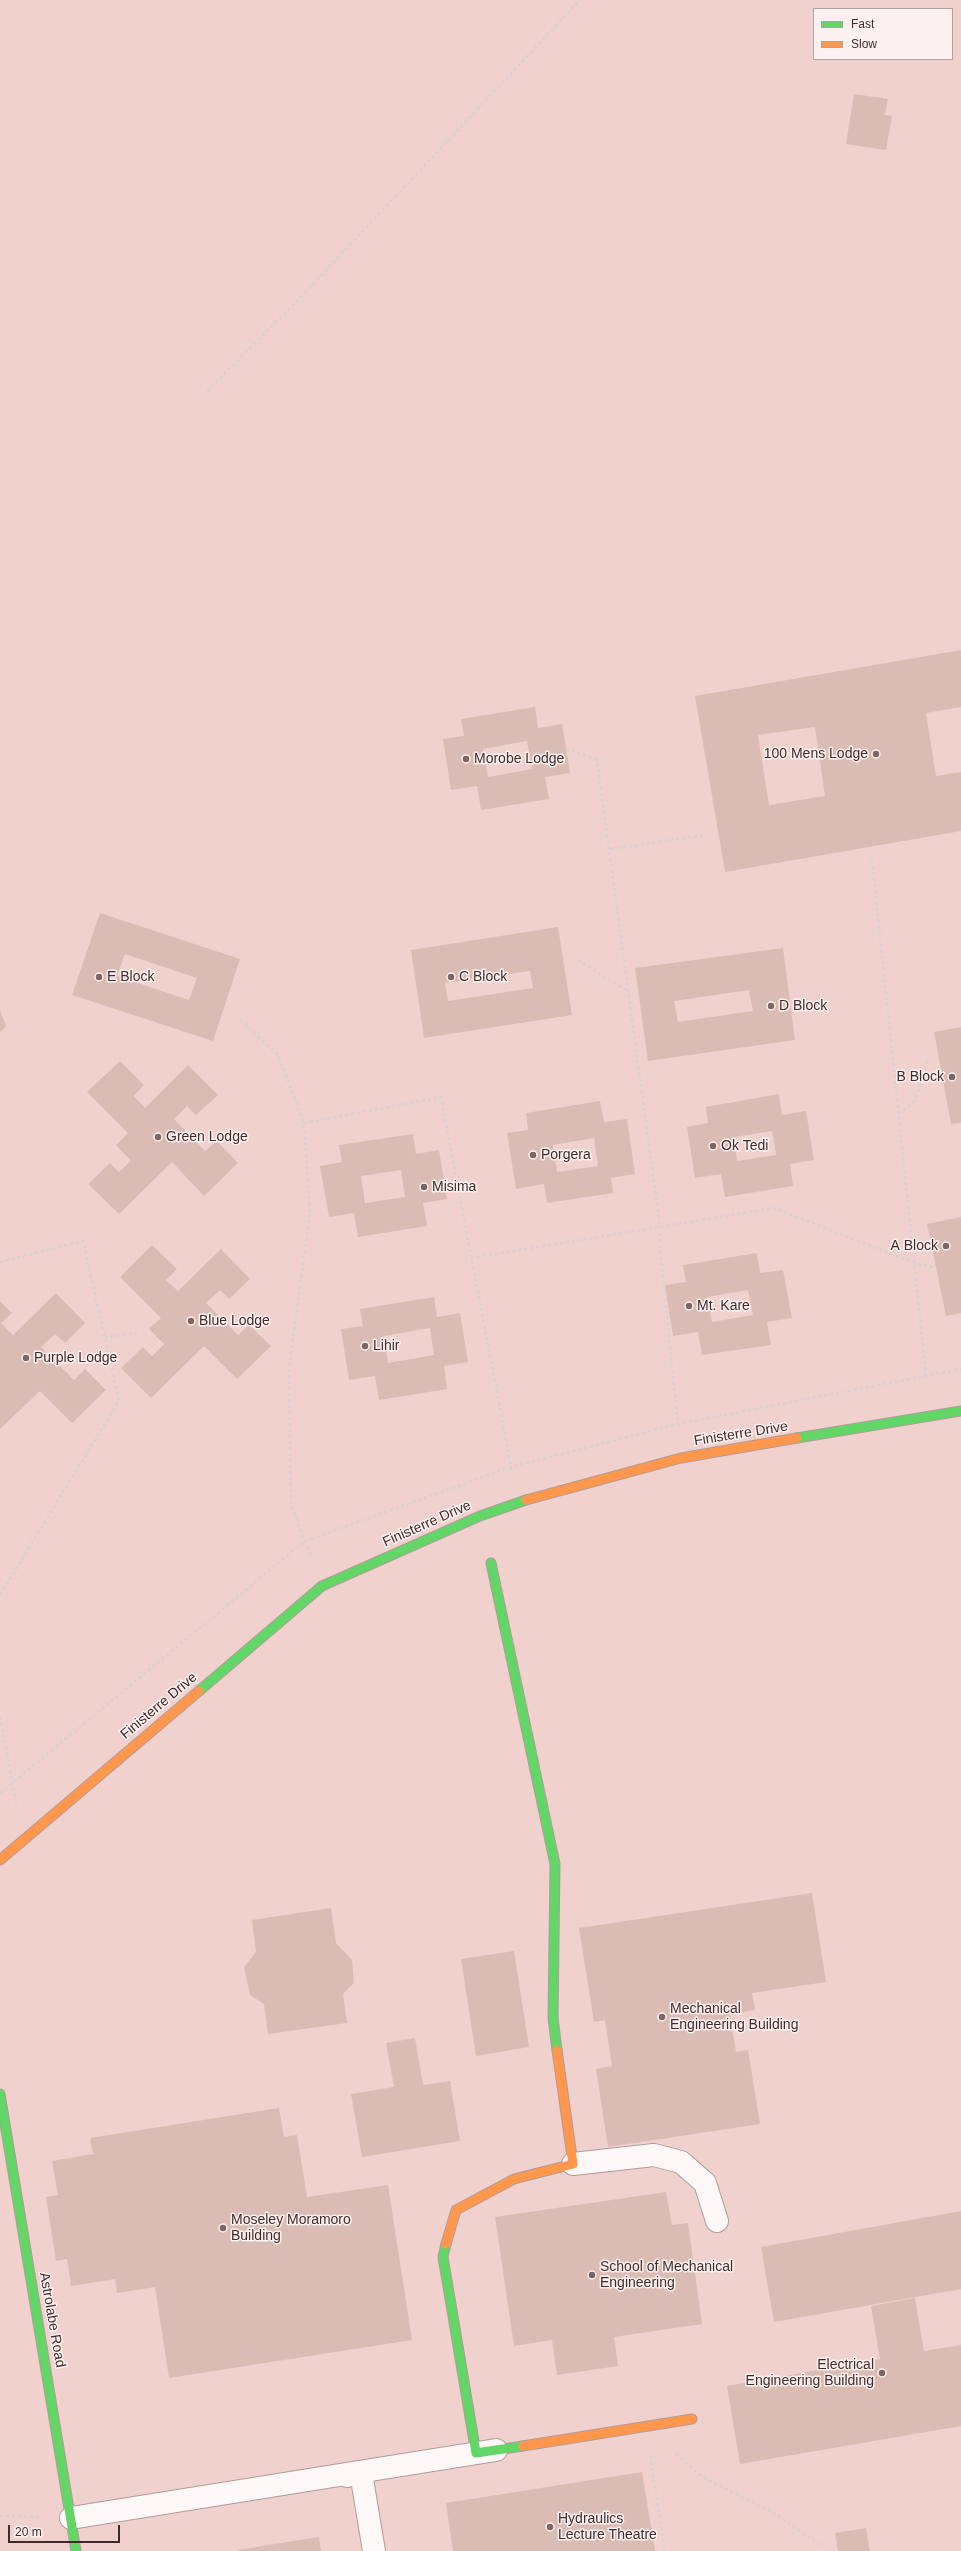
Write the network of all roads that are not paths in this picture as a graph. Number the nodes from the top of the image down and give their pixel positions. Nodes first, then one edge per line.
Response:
1 (961, 1412) edge
2 (491, 1563) dead end
3 (0, 1860) edge
4 (0, 2094) edge
5 (573, 2164) junction
6 (717, 2221) dead end
7 (692, 2419) joint
8 (476, 2453) junction
9 (361, 2473) junction
10 (71, 2518) junction
11 (76, 2551) edge
12 (374, 2551) edge

1 - 3 street, Finisterre Drive
2 - 5 street
4 - 10 street, Astrolabe Road
5 - 6 street
5 - 8 street
7 - 8 street
7 - 8 street
8 - 9 street
9 - 10 street
9 - 12 street
10 - 11 street, Astrolabe Road

